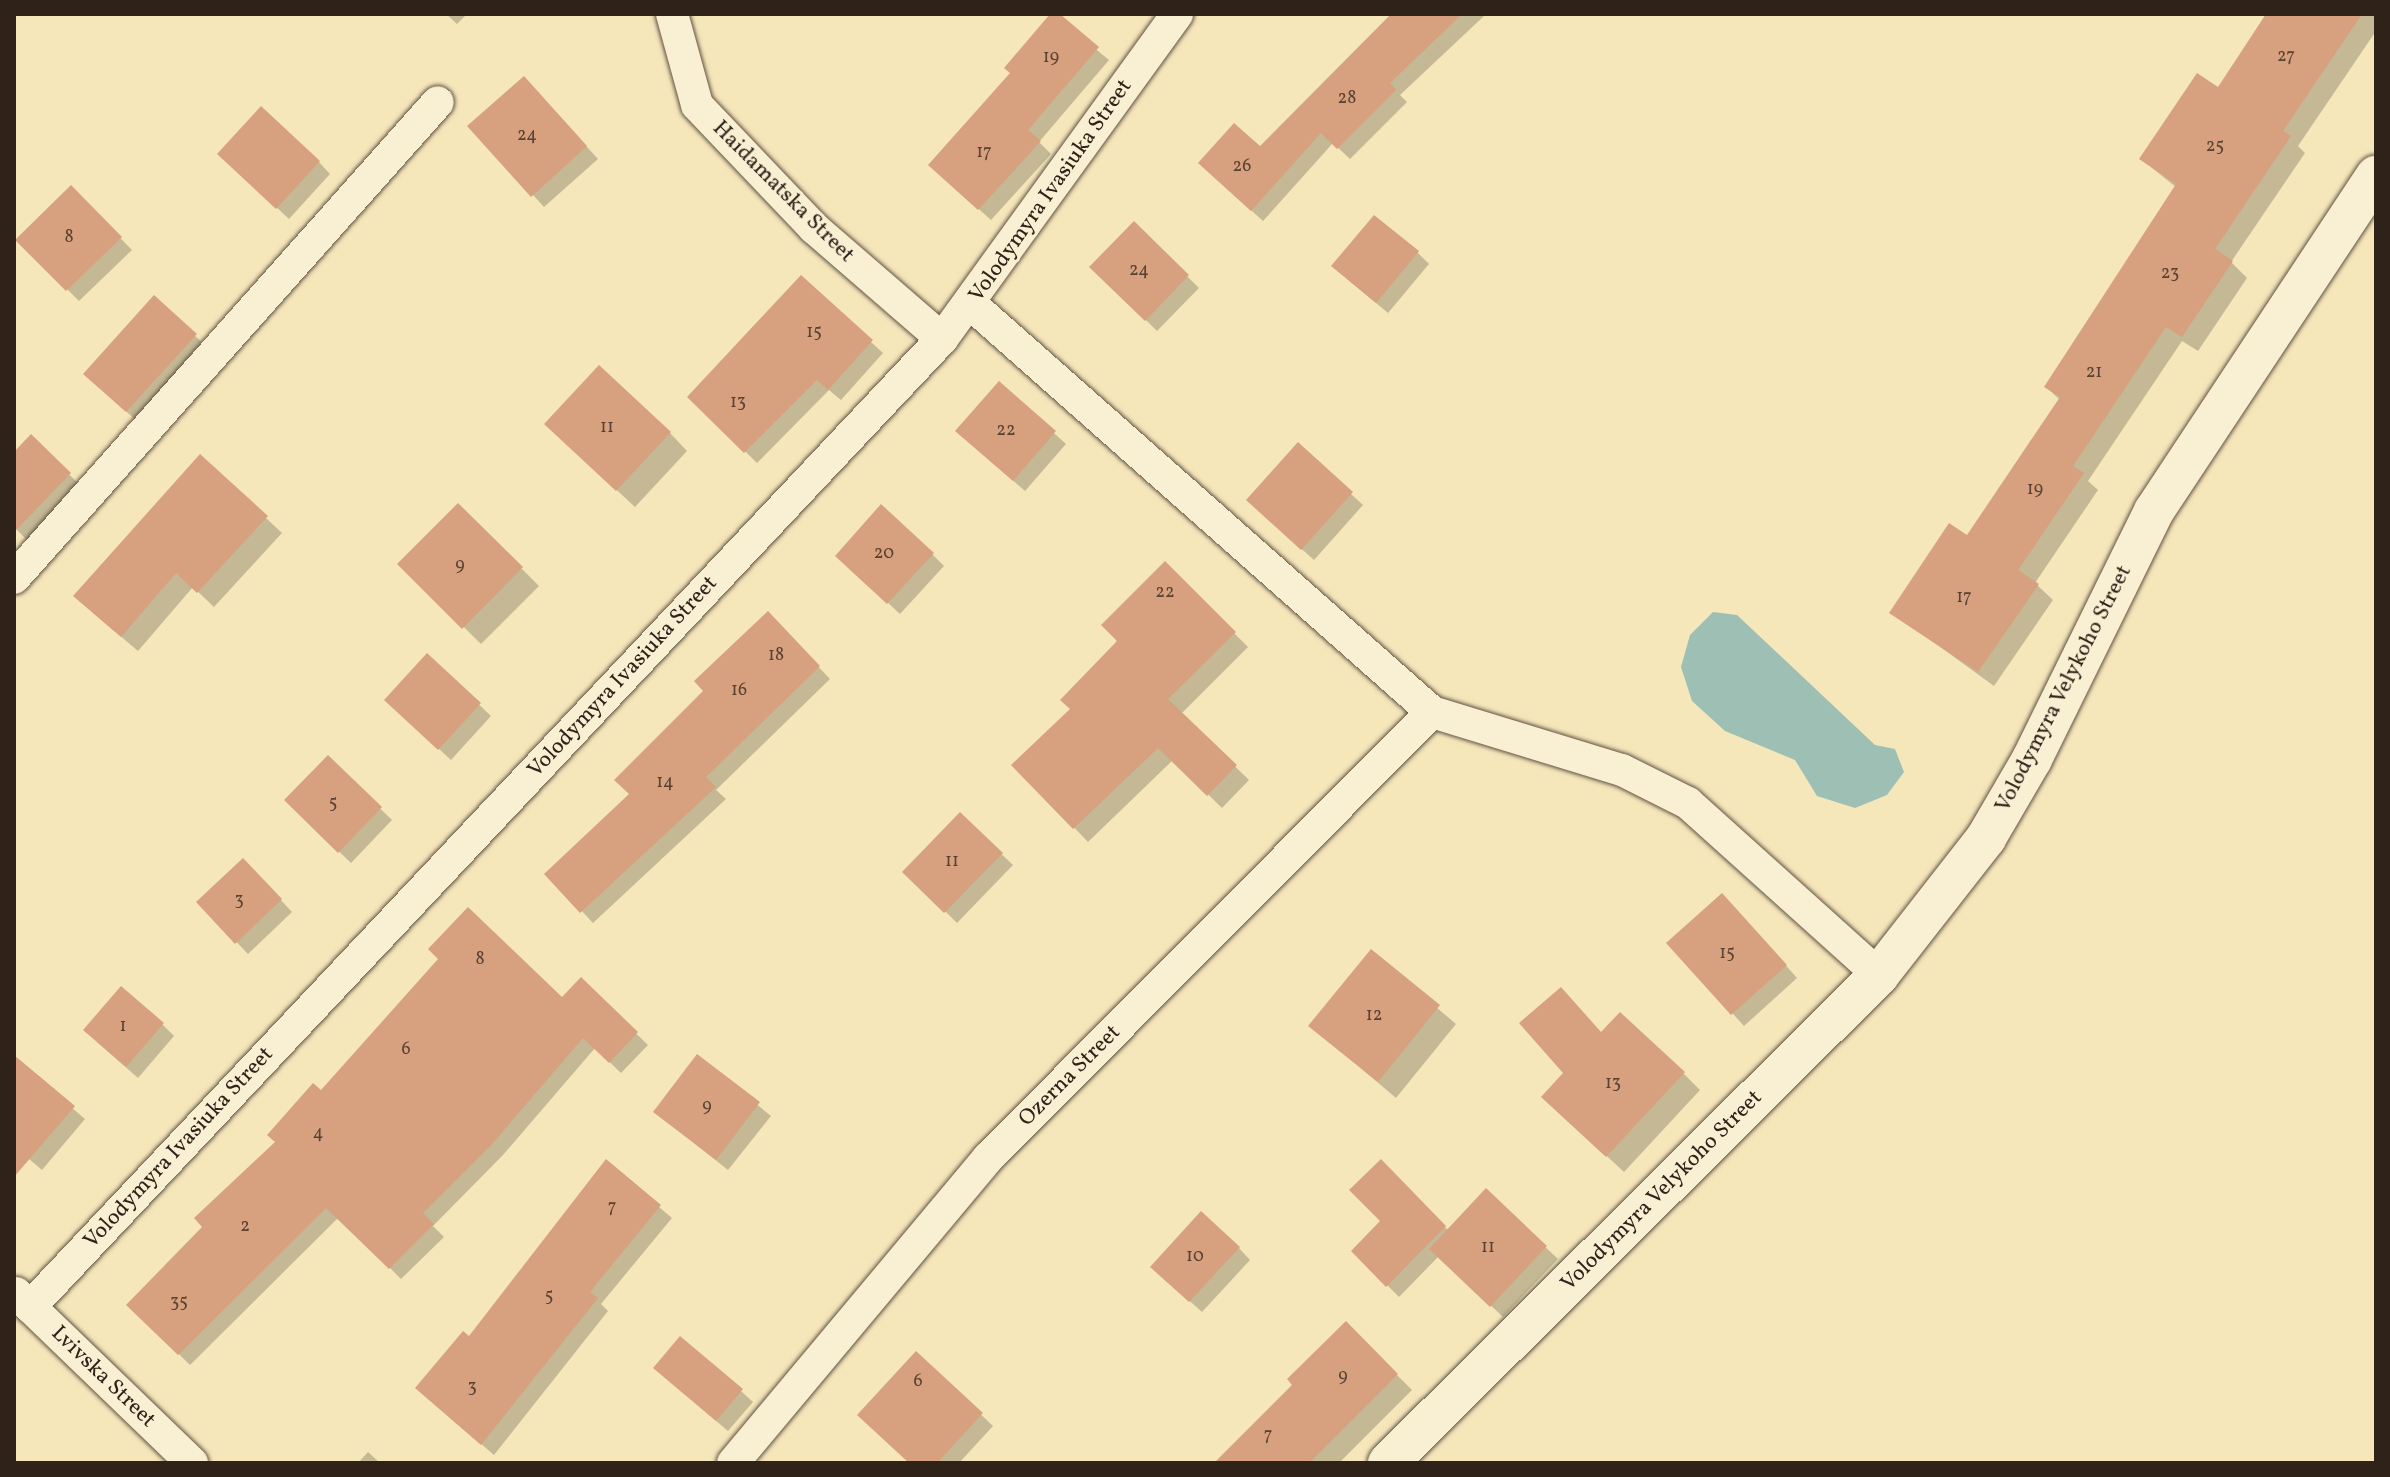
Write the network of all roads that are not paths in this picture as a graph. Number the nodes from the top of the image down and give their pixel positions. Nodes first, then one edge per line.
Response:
1 (672, 14) edge
2 (1177, 14) edge
3 (438, 102) dead end
4 (2376, 176) edge
5 (972, 305) junction
6 (942, 339) junction
7 (14, 578) edge
8 (1432, 712) junction
9 (1879, 975) junction
10 (22, 1299) edge
11 (192, 1463) edge
12 (733, 1463) edge
13 (1388, 1463) edge

1 - 6 street, Haidamatska Street
2 - 5 street, Volodymyra Ivasiuka Street
3 - 7 street
4 - 9 street, Volodymyra Velykoho Street
5 - 6 street, Volodymyra Ivasiuka Street
5 - 8 street
6 - 10 street, Volodymyra Ivasiuka Street
8 - 9 street
8 - 12 street, Ozerna Street
9 - 13 street, Volodymyra Velykoho Street
10 - 11 street, Lvivska Street

